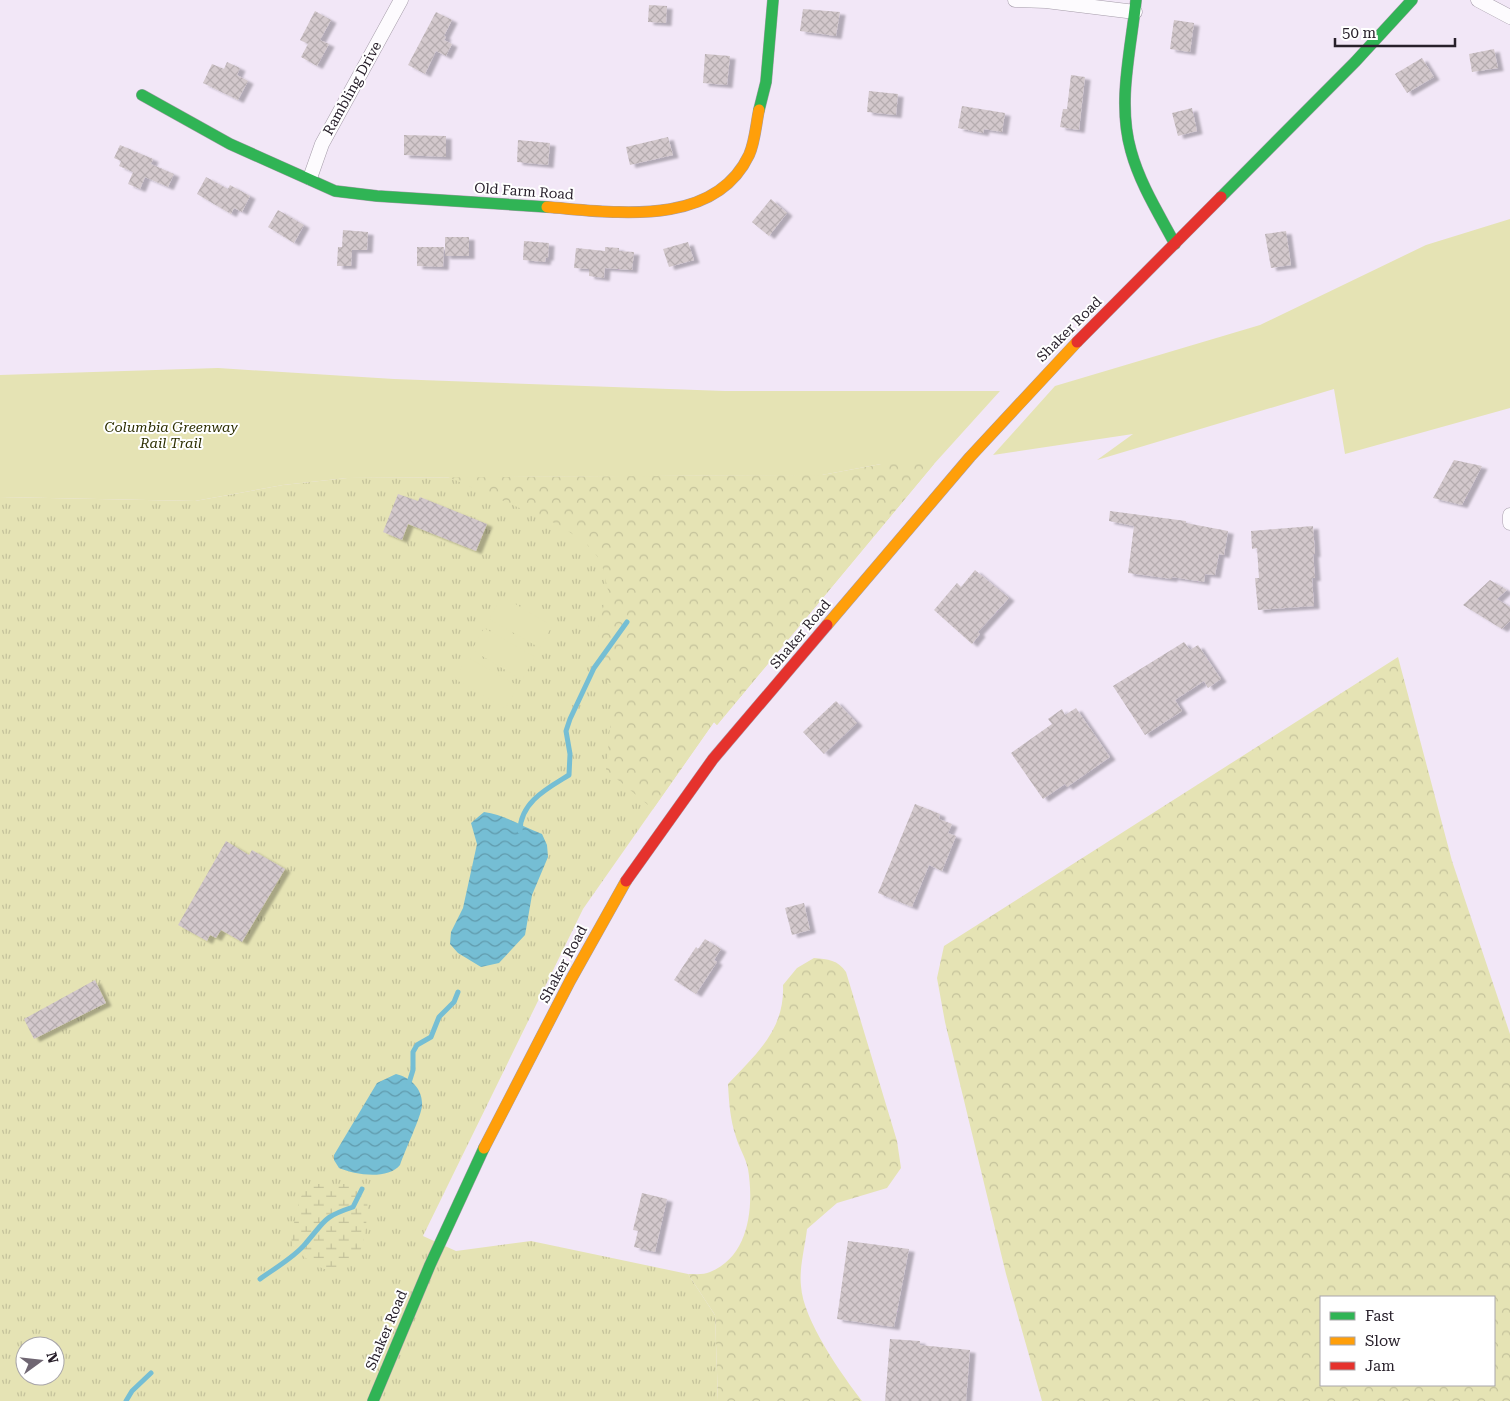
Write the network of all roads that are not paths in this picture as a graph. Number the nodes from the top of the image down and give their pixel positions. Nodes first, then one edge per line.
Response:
1 (401, 0) edge
2 (773, 0) edge
3 (1015, 0) edge
4 (1412, 0) edge
5 (1478, 0) edge
6 (1136, 6) edge
7 (1510, 18) edge
8 (142, 95) dead end
9 (310, 178) junction
10 (1175, 244) junction
11 (1510, 515) edge
12 (1510, 523) edge
13 (373, 1401) edge

1 - 9 street, Rambling Drive
2 - 9 street, Old Farm Road
3 - 6 street
4 - 10 street, Shaker Road
5 - 7 street
6 - 10 street
8 - 9 street, Old Farm Road
10 - 13 street, Shaker Road
11 - 12 street

